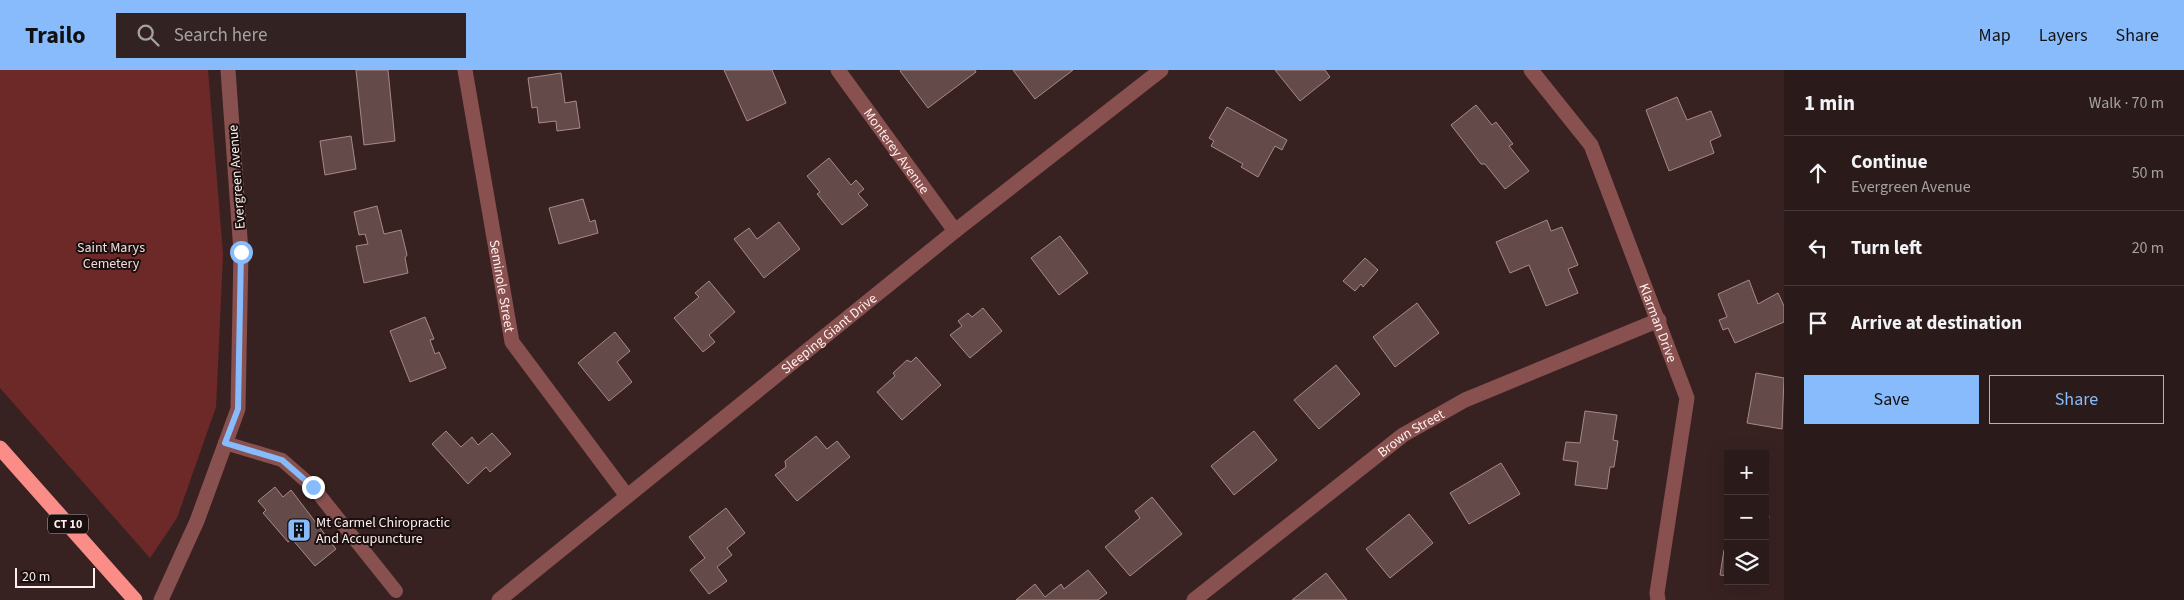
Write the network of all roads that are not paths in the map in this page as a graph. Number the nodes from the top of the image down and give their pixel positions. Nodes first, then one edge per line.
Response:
1 (228, 70) edge
2 (465, 70) edge
3 (838, 70) edge
4 (1161, 70) edge
5 (1531, 70) edge
6 (955, 231) junction
7 (1659, 320) junction
8 (225, 443) junction
9 (0, 448) edge
10 (626, 496) junction
11 (396, 591) dead end
12 (135, 600) edge
13 (161, 600) edge
14 (500, 600) edge
15 (1194, 600) edge
16 (1658, 600) edge

1 - 8 street, Evergreen Avenue
2 - 10 street, Seminole Street
3 - 6 street, Monterey Avenue
4 - 6 street, Sleeping Giant Drive
5 - 7 street, Klarman Drive
6 - 10 street, Sleeping Giant Drive
7 - 15 street, Brown Street
7 - 16 street, Klarman Drive
8 - 11 lane
8 - 13 street, Evergreen Avenue
9 - 12 highway, CT 10
10 - 14 street, Sleeping Giant Drive

